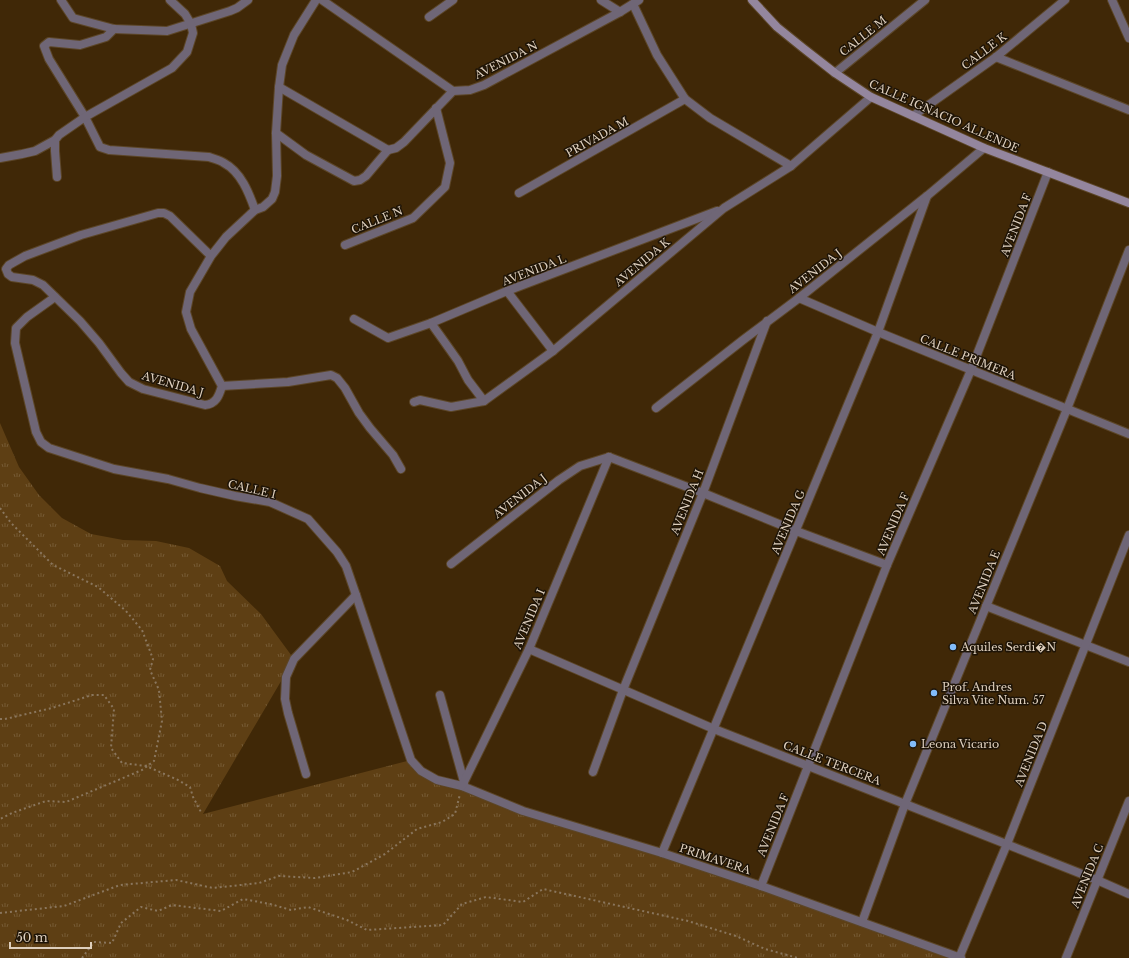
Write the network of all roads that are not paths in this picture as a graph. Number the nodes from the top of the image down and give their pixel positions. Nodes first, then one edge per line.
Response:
1 (61, 0) edge
2 (170, 0) edge
3 (247, 0) edge
4 (316, 0) edge
5 (322, 0) edge
6 (453, 0) edge
7 (601, 0) edge
8 (752, 0) edge
9 (925, 0) edge
10 (1065, 0) edge
11 (1112, 0) edge
12 (636, 2) edge
13 (620, 12) junction
14 (429, 17) dead end
15 (190, 24) junction
16 (114, 29) junction
17 (1129, 38) edge
18 (996, 57) junction
19 (835, 74) junction
20 (279, 87) junction
21 (453, 91) junction
22 (871, 96) junction
23 (685, 99) junction
24 (436, 108) junction
25 (1129, 110) edge
26 (913, 116) junction
27 (85, 117) junction
28 (276, 134) junction
29 (55, 140) junction
30 (984, 148) junction
31 (388, 150) junction
32 (0, 158) edge
33 (791, 166) junction
34 (1048, 172) junction
35 (58, 177) dead end
36 (519, 193) dead end
37 (927, 196) junction
38 (1129, 203) edge
39 (724, 208) junction
40 (255, 210) junction
41 (345, 245) dead end
42 (1129, 250) edge
43 (211, 256) junction
44 (507, 291) junction
45 (55, 297) junction
46 (799, 298) junction
47 (354, 318) dead end
48 (767, 321) junction
49 (431, 323) junction
50 (878, 332) junction
51 (553, 351) junction
52 (971, 370) junction
53 (222, 386) junction
54 (414, 402) dead end
55 (484, 402) junction
56 (656, 408) dead end
57 (1067, 409) junction
58 (1129, 434) edge
59 (609, 456) junction
60 (401, 469) dead end
61 (703, 494) junction
62 (796, 531) junction
63 (1129, 535) edge
64 (451, 564) dead end
65 (887, 565) junction
66 (356, 595) junction
67 (986, 606) junction
68 (1086, 645) junction
69 (529, 649) junction
70 (1129, 662) edge
71 (623, 690) junction
72 (440, 695) dead end
73 (714, 729) junction
74 (809, 765) junction
75 (593, 772) dead end
76 (306, 774) dead end
77 (463, 784) junction
78 (1129, 801) edge
79 (905, 804) junction
80 (1007, 844) junction
81 (662, 853) junction
82 (1097, 880) junction
83 (761, 886) junction
84 (1129, 894) edge
85 (862, 922) junction
86 (960, 958) edge
87 (1066, 958) edge

1 - 16 street
2 - 15 street
3 - 15 street
4 - 20 street
5 - 21 street
6 - 14 street
7 - 13 street
8 - 19 street, CALLE IGNACIO ALLENDE
9 - 19 street, CALLE M
10 - 18 street, CALLE K
11 - 17 street
12 - 13 street, AVENIDA N
12 - 23 street
13 - 21 street, AVENIDA N
15 - 16 street
15 - 27 street
16 - 27 street
18 - 25 street
18 - 26 street, CALLE K
19 - 22 street, CALLE IGNACIO ALLENDE
20 - 28 street
20 - 31 street
21 - 24 street
22 - 26 street, CALLE IGNACIO ALLENDE
22 - 33 street, AVENIDA K
23 - 33 street
23 - 36 street, PRIVADA M
24 - 31 street
24 - 41 street, CALLE N
26 - 30 street, CALLE IGNACIO ALLENDE
27 - 29 street
27 - 40 street
28 - 31 street
28 - 40 street, AVENIDA J
29 - 32 street
29 - 35 street
30 - 34 street, CALLE IGNACIO ALLENDE
30 - 37 street, AVENIDA J
33 - 39 street, AVENIDA K
34 - 38 street, CALLE IGNACIO ALLENDE
34 - 52 street, AVENIDA F
37 - 46 street, AVENIDA J
37 - 50 street, AVENIDA G
39 - 44 street, AVENIDA L
39 - 51 street, AVENIDA K
40 - 43 street, AVENIDA J
42 - 57 street, AVENIDA E
43 - 45 street, AVENIDA J
43 - 53 street, AVENIDA J
44 - 49 street, AVENIDA L
44 - 51 street
45 - 53 street, AVENIDA J
45 - 66 street, CALLE I
46 - 48 street, AVENIDA J
46 - 50 street, CALLE PRIMERA
47 - 49 street, AVENIDA L
48 - 56 street, AVENIDA J
48 - 61 street, AVENIDA H
49 - 55 street
50 - 52 street, CALLE PRIMERA
50 - 62 street, AVENIDA G
51 - 55 street, AVENIDA K
52 - 57 street, CALLE PRIMERA
52 - 65 street, AVENIDA F
53 - 60 street
54 - 55 street, AVENIDA K
57 - 58 street, CALLE PRIMERA
57 - 67 street, AVENIDA E
59 - 61 street
59 - 64 street, AVENIDA J
59 - 69 street, AVENIDA I
61 - 62 street
61 - 71 street, AVENIDA H
62 - 65 street
62 - 73 street, AVENIDA G
63 - 68 street, AVENIDA D
65 - 74 street, AVENIDA F
66 - 76 street
66 - 77 street, CALLE I
67 - 68 street
67 - 79 street, AVENIDA E
68 - 70 street
68 - 80 street, AVENIDA D
69 - 71 street, CALLE TERCERA
69 - 77 street, AVENIDA I
71 - 73 street, CALLE TERCERA
71 - 75 street, AVENIDA H
72 - 77 street
73 - 74 street, CALLE TERCERA
73 - 81 street, AVENIDA G
74 - 79 street, CALLE TERCERA
74 - 83 street, AVENIDA F
77 - 81 street, PRIMAVERA
78 - 82 street, AVENIDA C
79 - 80 street, CALLE TERCERA
79 - 85 street, AVENIDA E
80 - 82 street, CALLE TERCERA
80 - 86 street, AVENIDA D
81 - 83 street, PRIMAVERA
82 - 84 street, CALLE TERCERA
82 - 87 street, AVENIDA C
83 - 85 street, PRIMAVERA
85 - 86 street, PRIMAVERA

